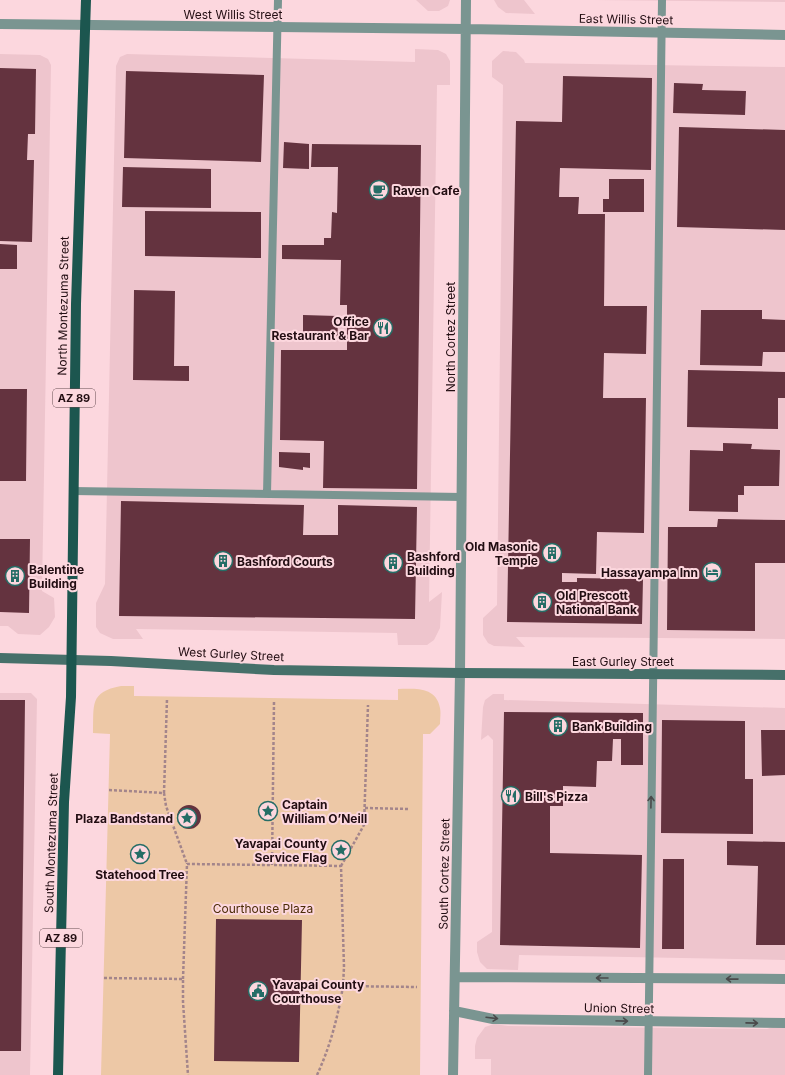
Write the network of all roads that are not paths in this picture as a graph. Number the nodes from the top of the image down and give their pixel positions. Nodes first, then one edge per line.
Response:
1 (86, 0) edge
2 (278, 0) edge
3 (466, 0) edge
4 (662, 0) edge
5 (0, 24) edge
6 (85, 25) junction
7 (278, 28) junction
8 (466, 29) junction
9 (661, 33) junction
10 (785, 35) edge
11 (73, 491) junction
12 (267, 494) junction
13 (462, 497) junction
14 (0, 658) edge
15 (72, 660) junction
16 (460, 673) junction
17 (653, 674) junction
18 (785, 675) edge
19 (455, 978) junction
20 (649, 978) junction
21 (785, 979) edge
22 (454, 1011) junction
23 (649, 1022) junction
24 (785, 1023) edge
25 (58, 1075) edge
26 (453, 1075) edge
27 (648, 1075) edge

1 - 6 main road, North Montezuma Street / AZ 89
2 - 7 lane
3 - 8 street, North Cortez Street
4 - 9 lane
5 - 6 street, West Willis Street
6 - 7 street, West Willis Street
6 - 11 main road, North Montezuma Street / AZ 89
7 - 8 street, West Willis Street
7 - 12 lane
8 - 9 street, East Willis Street
8 - 13 street, North Cortez Street
9 - 10 street, East Willis Street
9 - 17 lane
11 - 12 lane
11 - 15 main road, North Montezuma Street / AZ 89
12 - 13 lane
13 - 16 street, North Cortez Street
14 - 15 main road, West Gurley Street
15 - 16 main road, West Gurley Street
15 - 25 main road, South Montezuma Street / AZ 89
16 - 17 main road, East Gurley Street
16 - 19 street, South Cortez Street
17 - 18 main road, East Gurley Street
20 -> 17 lane
20 -> 19 street
19 - 22 street, South Cortez Street
21 -> 20 street
20 - 23 lane
22 -> 23 street, Union Street
22 - 26 street, South Cortez Street
23 -> 24 street, Union Street
23 - 27 lane

